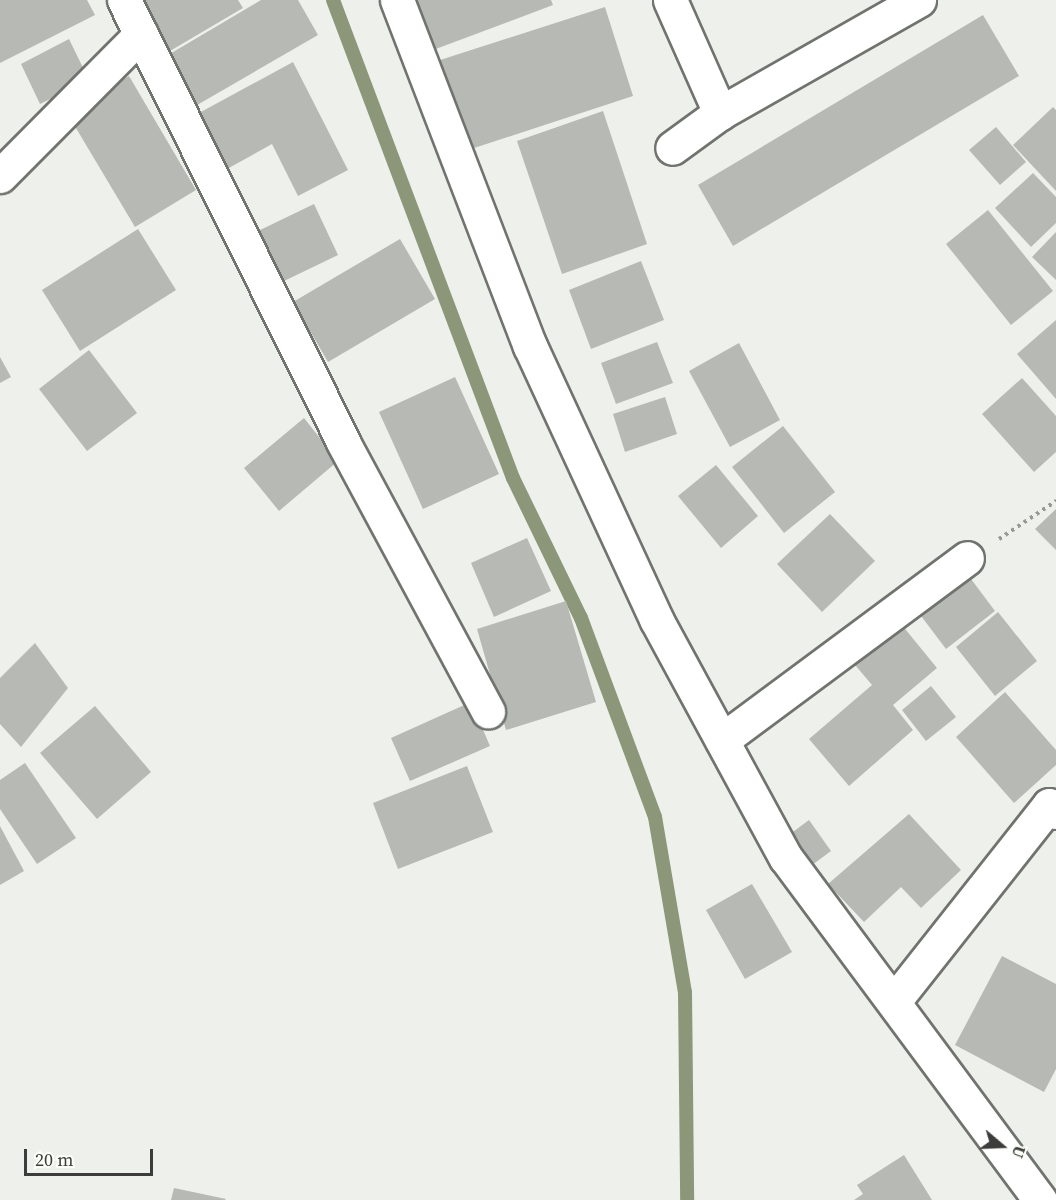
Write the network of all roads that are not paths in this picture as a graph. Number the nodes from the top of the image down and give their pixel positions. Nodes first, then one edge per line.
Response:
1 (124, 0) edge
2 (397, 0) edge
3 (670, 0) edge
4 (919, 0) edge
5 (141, 34) junction
6 (720, 113) junction
7 (672, 148) dead end
8 (0, 176) edge
9 (967, 558) road end
10 (488, 711) dead end
11 (722, 740) junction
12 (1054, 805) edge
13 (895, 1000) junction
14 (1040, 1200) edge

1 - 5 street
2 - 11 street
3 - 6 street
4 - 6 street
5 - 8 street
5 - 10 street
6 - 7 street
9 - 11 street
11 - 13 street
12 - 13 street
13 - 14 street

